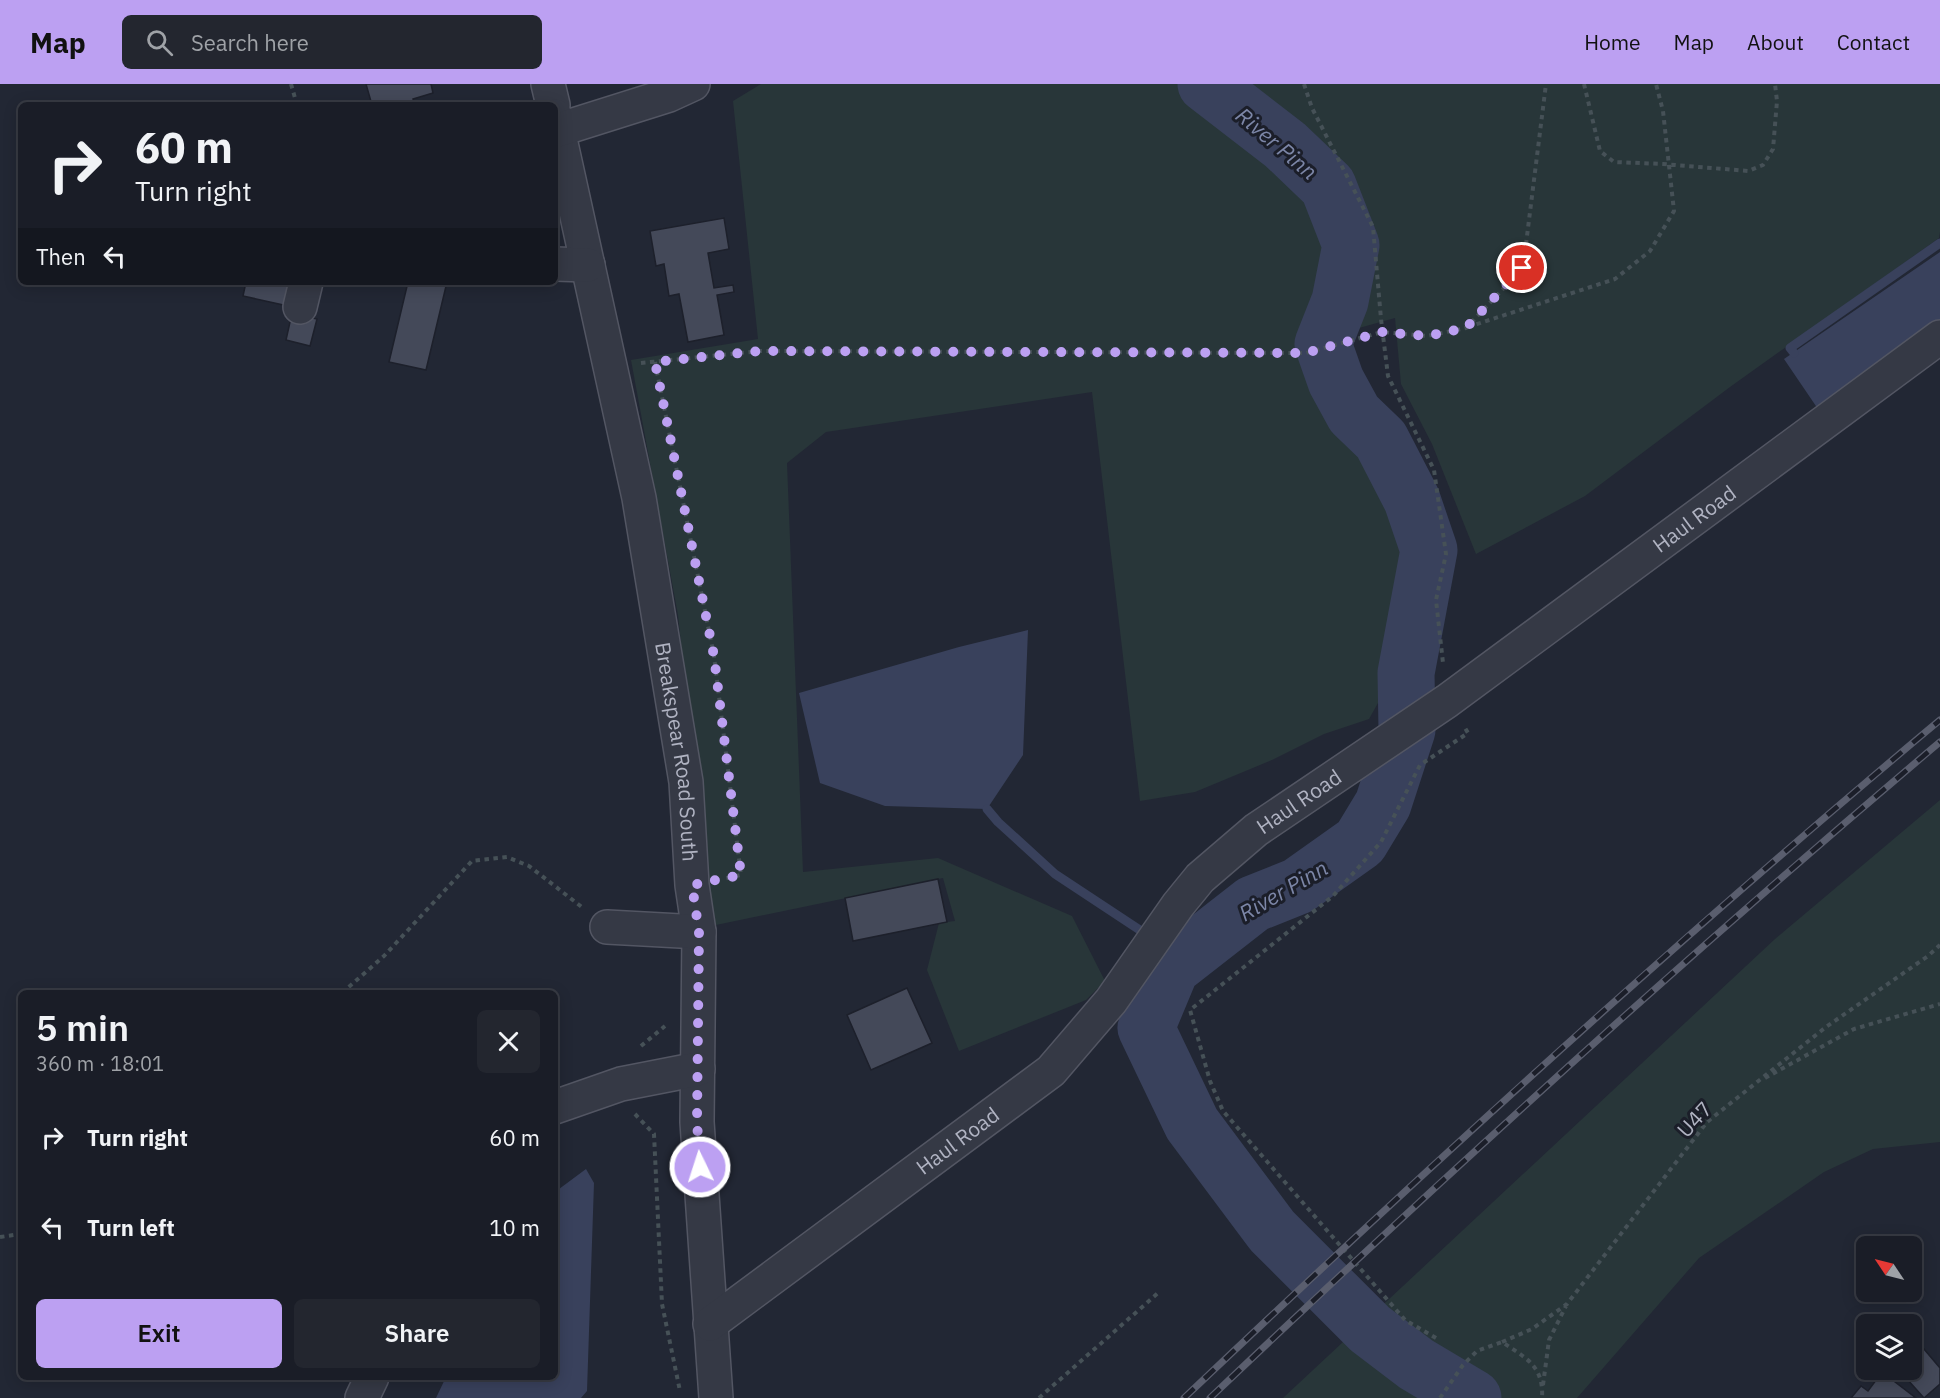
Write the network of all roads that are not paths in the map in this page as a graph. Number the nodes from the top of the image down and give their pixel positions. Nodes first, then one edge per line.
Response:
1 (548, 84) edge
2 (693, 84) edge
3 (552, 102) edge
4 (558, 116) edge
5 (558, 130) edge
6 (558, 264) edge
7 (588, 265) junction
8 (1940, 337) edge
9 (607, 927) road end
10 (699, 932) junction
11 (698, 1069) junction
12 (558, 1106) edge
13 (710, 1324) junction
14 (371, 1380) edge
15 (362, 1398) edge
16 (716, 1398) edge

1 - 3 street, Breakspear Road South
2 - 4 street
5 - 7 street, Breakspear Road South
6 - 7 street
7 - 10 street, Breakspear Road South
8 - 13 street, Haul Road
9 - 10 street
10 - 11 street, Breakspear Road South
11 - 12 street
11 - 13 street, Breakspear Road South
13 - 16 street, Breakspear Road South
14 - 15 street

